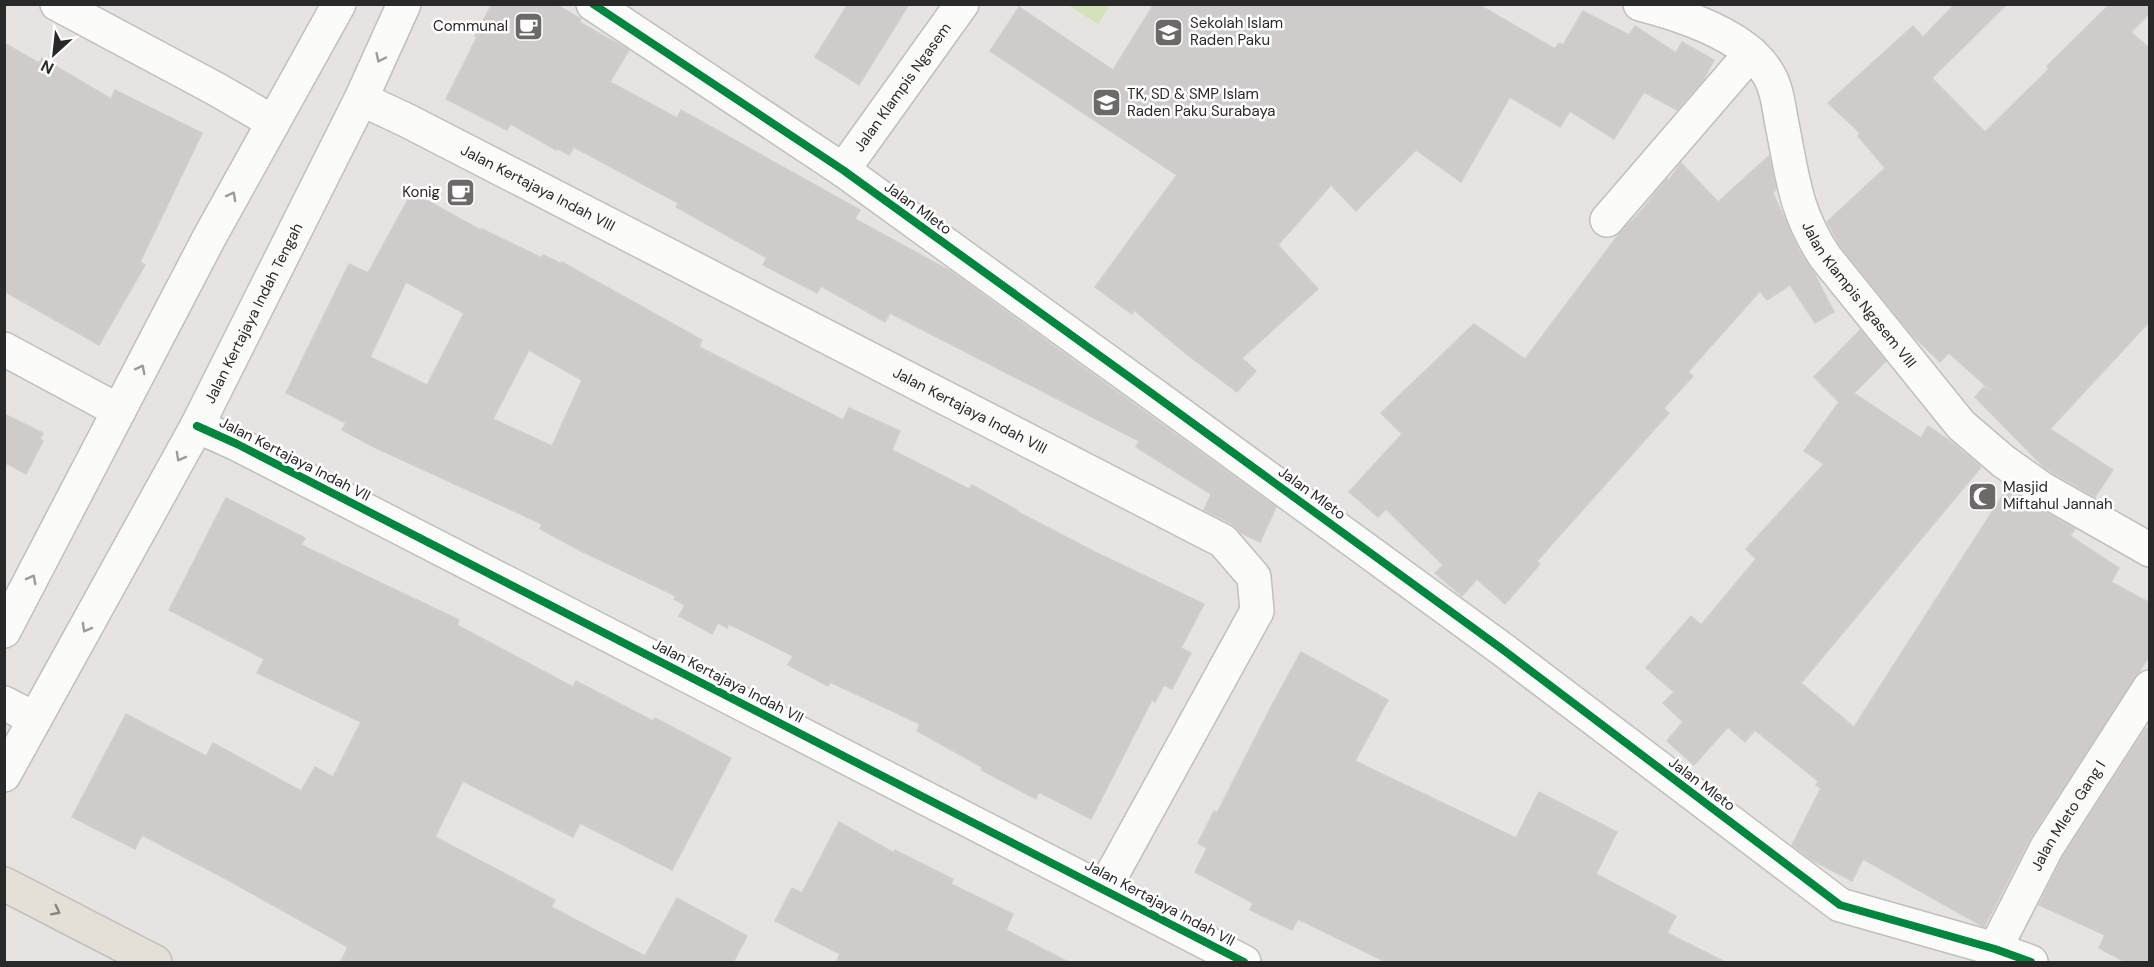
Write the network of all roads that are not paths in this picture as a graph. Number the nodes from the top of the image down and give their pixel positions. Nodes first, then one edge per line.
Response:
1 (57, 4) edge
2 (339, 4) edge
3 (404, 4) edge
4 (593, 4) edge
5 (962, 4) edge
6 (1640, 4) edge
7 (1751, 53) junction
8 (361, 99) junction
9 (273, 122) junction
10 (843, 170) junction
11 (1607, 220) dead end
12 (4, 349) edge
13 (119, 411) junction
14 (197, 426) junction
15 (2150, 550) edge
16 (4, 631) edge
17 (2150, 687) edge
18 (4, 703) edge
19 (35, 719) junction
20 (4, 775) edge
21 (4, 884) edge
22 (1104, 889) junction
23 (1995, 949) junction
24 (155, 963) edge
25 (1244, 963) edge
26 (2031, 963) edge

1 - 9 street
2 - 9 street
3 -> 8 street, Jalan Kertajaya Indah Tengah
4 - 10 street, Jalan Mleto
5 - 10 street, Jalan Klampis Ngasem
6 - 7 street, Jalan Klampis Ngasem VIII
7 - 11 street
7 - 15 street, Jalan Klampis Ngasem VIII
8 - 14 street, Jalan Kertajaya Indah Tengah
8 - 22 street, Jalan Kertajaya Indah VIII
13 -> 9 street
10 - 23 street, Jalan Mleto
12 - 13 street
16 -> 13 street
14 -> 19 street, Jalan Kertajaya Indah Tengah
14 - 22 street, Jalan Kertajaya Indah VII
17 - 23 street, Jalan Mleto Gang I
18 - 19 street
19 - 20 street, Jalan Kertajaya Indah Tengah
21 -> 24 main road
22 - 25 street, Jalan Kertajaya Indah VII
23 - 26 street, Jalan Mleto

